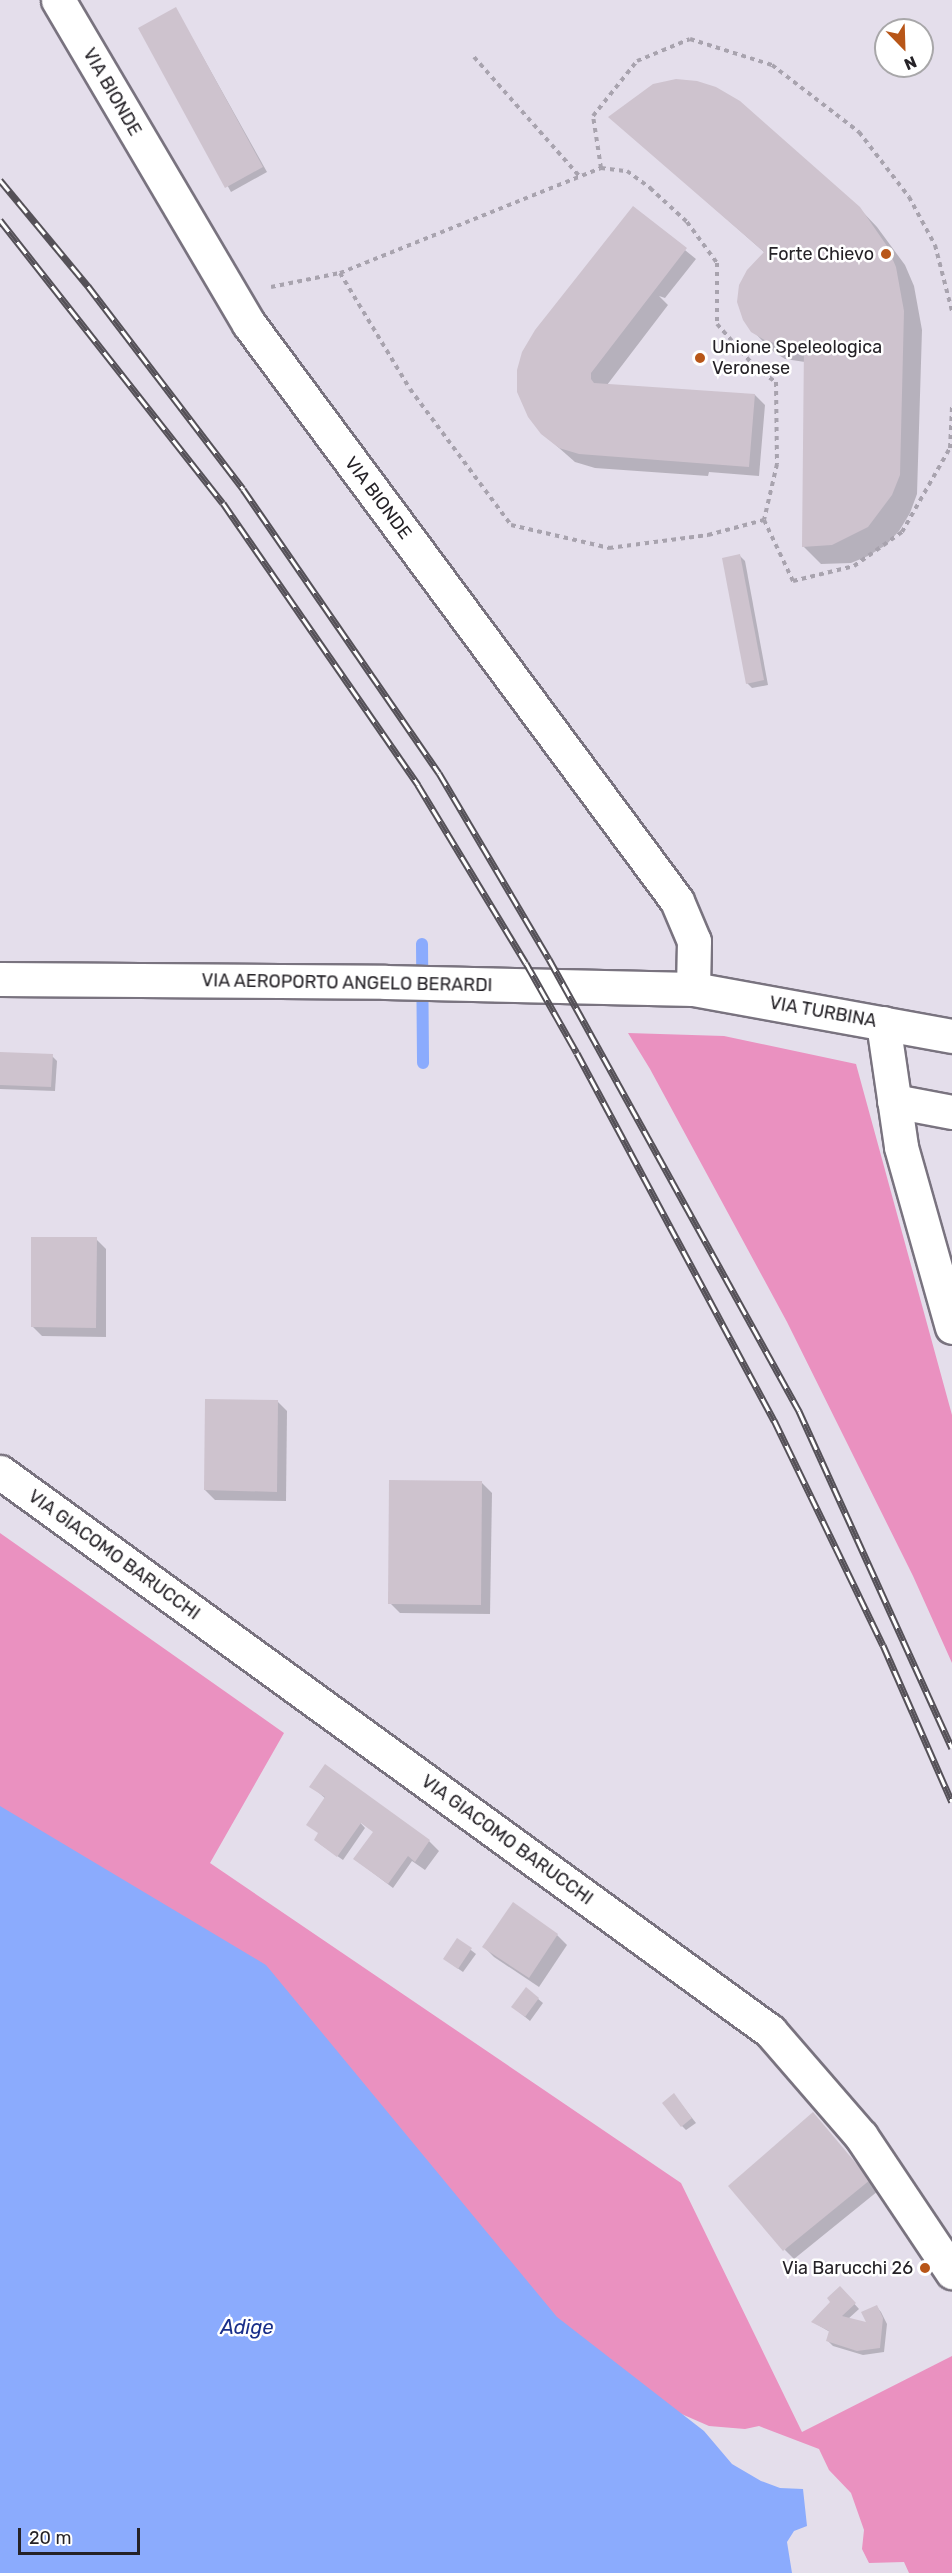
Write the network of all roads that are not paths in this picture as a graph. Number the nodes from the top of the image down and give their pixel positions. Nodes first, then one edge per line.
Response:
1 (58, 0) edge
2 (0, 979) edge
3 (693, 989) junction
4 (883, 1023) junction
5 (952, 1036) edge
6 (894, 1101) junction
7 (952, 1112) edge
8 (952, 1326) edge
9 (0, 1472) edge
10 (952, 2272) edge

1 - 3 street, VIA BIONDE
2 - 3 street, VIA AEROPORTO ANGELO BERARDI
3 - 4 street, VIA TURBINA
4 - 5 street, VIA TURBINA
4 - 6 street
6 - 7 street
6 - 8 street
9 - 10 street, VIA GIACOMO BARUCCHI

